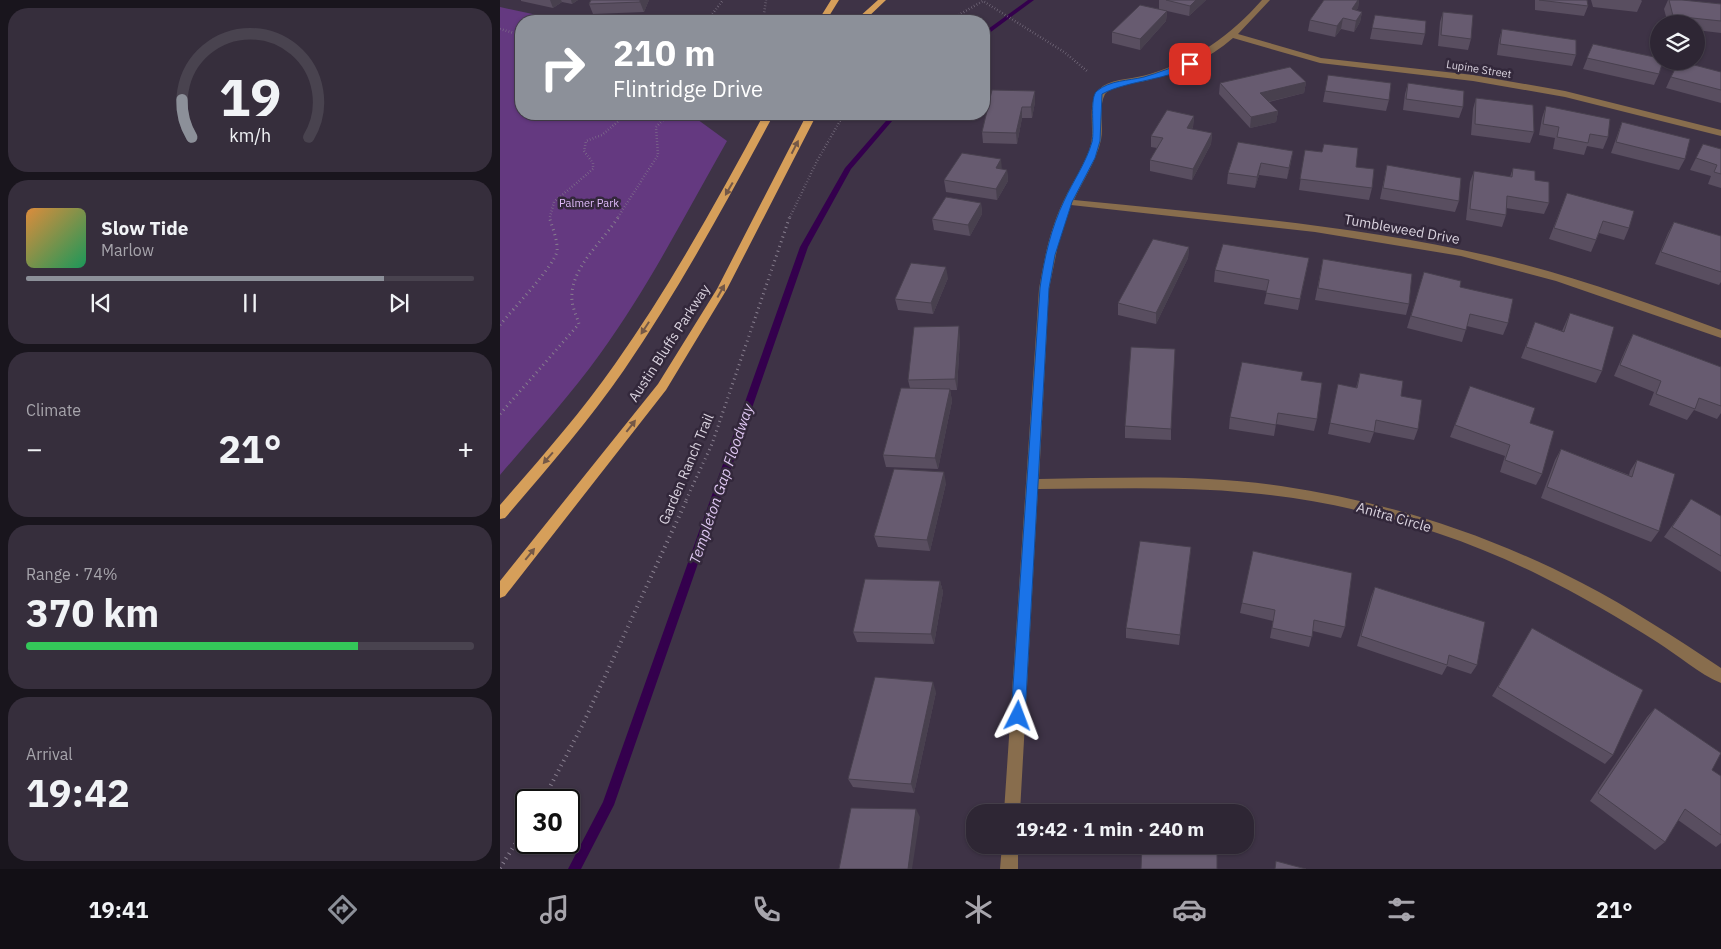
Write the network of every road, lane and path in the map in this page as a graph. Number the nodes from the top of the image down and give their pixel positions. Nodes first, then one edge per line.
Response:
1 (723, 0) edge
2 (766, 0) edge
3 (835, 0) edge
4 (874, 0) edge
5 (882, 0) edge
6 (982, 0) edge
7 (1266, 0) edge
8 (712, 15) edge
9 (764, 15) edge
10 (826, 15) edge
11 (864, 15) edge
12 (866, 15) edge
13 (958, 15) edge
14 (500, 29) edge
15 (515, 33) edge
16 (1232, 35) junction
17 (1087, 71) dead end
18 (620, 120) edge
19 (663, 120) edge
20 (766, 120) edge
21 (809, 120) edge
22 (841, 120) edge
23 (1721, 133) edge
24 (1068, 202) junction
25 (500, 326) edge
26 (1721, 334) edge
27 (500, 414) edge
28 (1032, 484) junction
29 (500, 514) edge
30 (500, 592) edge
31 (1721, 676) edge
32 (549, 789) edge
33 (1012, 804) edge
34 (515, 844) edge
35 (1010, 854) edge
36 (500, 868) edge
37 (1009, 869) edge

1 - 8 path
2 - 9 path
3 - 10 main road
4 - 11 main road
5 - 12 main road
6 - 13 path
6 - 17 path
7 - 16 street
14 - 15 path
16 - 23 street, Lupine Street
16 - 24 street
18 - 25 path
19 - 27 path
20 -> 29 main road, Austin Bluffs Parkway
30 -> 21 main road, Austin Bluffs Parkway
22 - 32 path, Garden Ranch Trail
24 - 26 street, Tumbleweed Drive
24 - 28 street
28 - 31 street, Anitra Circle
28 - 33 street
34 - 36 path
35 - 37 street

